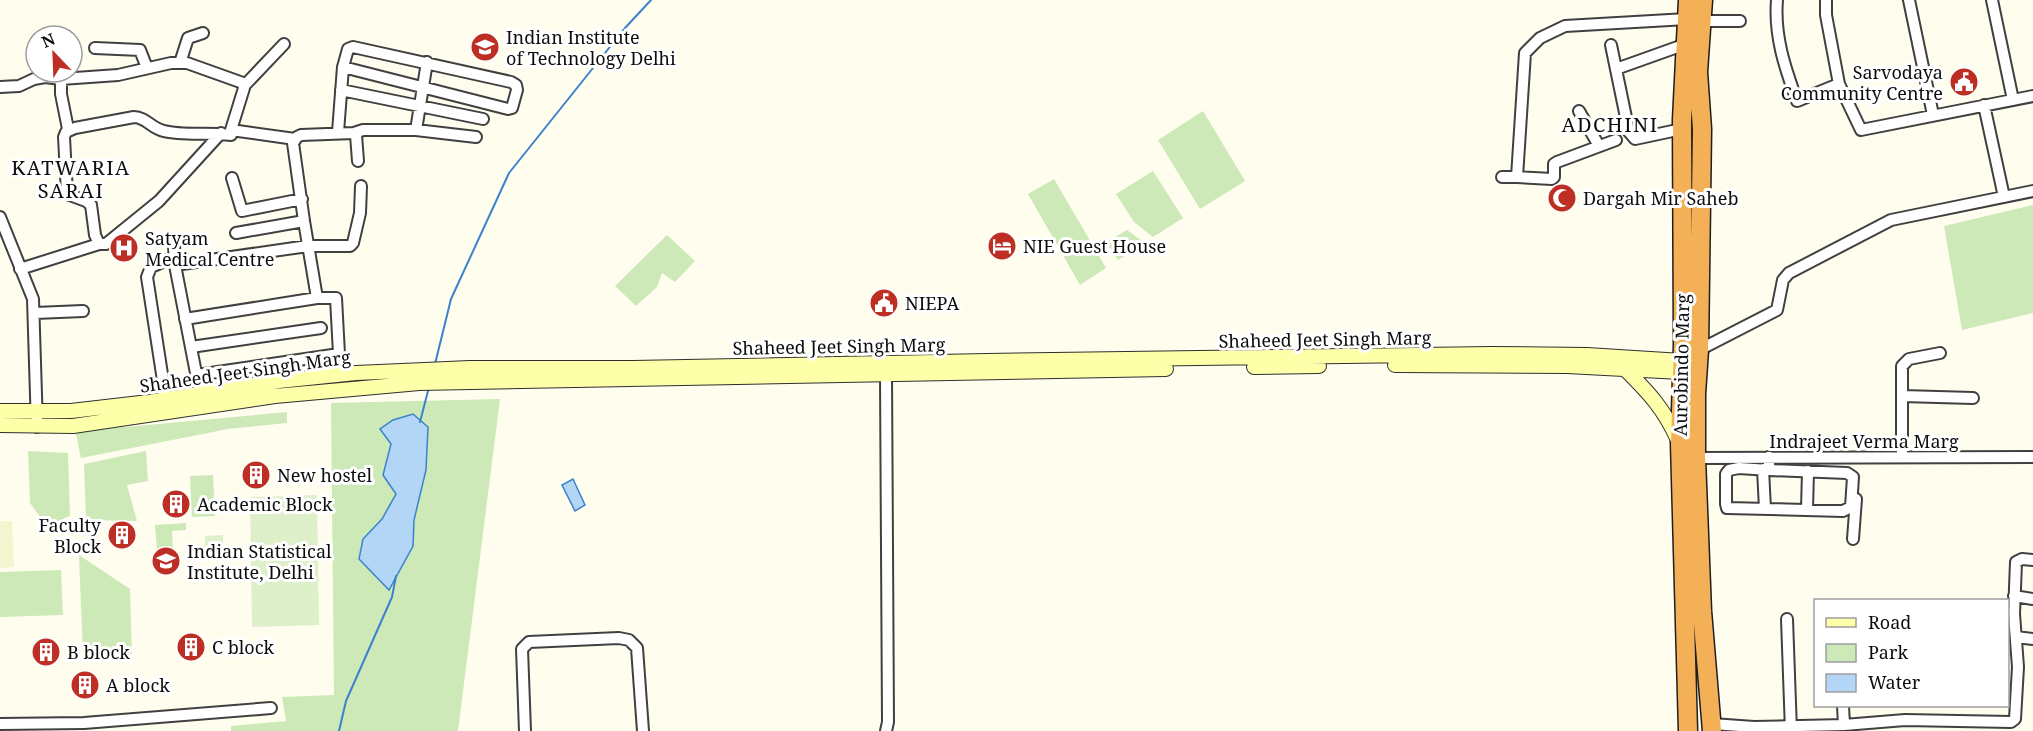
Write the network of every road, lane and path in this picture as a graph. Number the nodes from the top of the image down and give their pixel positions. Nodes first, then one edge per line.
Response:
1 (1688, 0) edge
2 (1703, 0) edge
3 (1777, 0) edge
4 (1826, 0) edge
5 (1909, 0) edge
6 (1992, 0) edge
7 (1694, 20) junction
8 (1740, 21) dead end
9 (203, 33) dead end
10 (284, 44) dead end
11 (1686, 44) junction
12 (1611, 45) dead end
13 (95, 48) dead end
14 (427, 62) junction
15 (180, 63) junction
16 (343, 67) junction
17 (147, 68) junction
18 (1616, 69) junction
19 (84, 77) edge
20 (24, 84) edge
21 (61, 84) edge
22 (1839, 84) junction
23 (244, 86) junction
24 (0, 87) edge
25 (423, 87) junction
26 (341, 90) junction
27 (2033, 96) edge
28 (2013, 100) junction
29 (1984, 105) junction
30 (419, 106) junction
31 (1579, 111) dead end
32 (1933, 115) junction
33 (483, 119) dead end
34 (68, 129) junction
35 (1682, 129) junction
36 (416, 130) junction
37 (226, 132) junction
38 (338, 132) junction
39 (354, 133) junction
40 (476, 137) dead end
41 (294, 139) junction
42 (1616, 140) dead end
43 (1599, 146) junction
44 (358, 161) dead end
45 (1502, 177) dead end
46 (1517, 177) junction
47 (232, 178) dead end
48 (361, 186) dead end
49 (2033, 191) edge
50 (2004, 197) junction
51 (302, 199) junction
52 (0, 217) edge
53 (304, 221) junction
54 (236, 233) dead end
55 (99, 244) junction
56 (174, 245) dead end
57 (308, 246) junction
58 (175, 265) junction
59 (20, 269) junction
60 (317, 298) junction
61 (83, 311) dead end
62 (34, 313) junction
63 (185, 319) junction
64 (321, 328) dead end
65 (191, 347) junction
66 (1940, 353) dead end
67 (1690, 363) junction
68 (886, 369) junction
69 (1626, 370) junction
70 (197, 375) junction
71 (432, 377) junction
72 (201, 394) junction
73 (1902, 396) junction
74 (1973, 398) dead end
75 (166, 399) junction
76 (202, 409) junction
77 (0, 411) edge
78 (36, 412) junction
79 (0, 426) edge
80 (37, 427) junction
81 (1680, 443) junction
82 (1860, 457) junction
83 (1902, 457) junction
84 (2033, 457) edge
85 (1696, 458) junction
86 (1769, 458) junction
87 (1766, 469) junction
88 (1808, 471) junction
89 (1765, 509) junction
90 (1808, 510) junction
91 (1853, 539) dead end
92 (2033, 560) edge
93 (2014, 596) junction
94 (2033, 599) edge
95 (2011, 614) edge
96 (1787, 619) dead end
97 (2016, 637) junction
98 (2033, 639) edge
99 (2013, 667) edge
100 (1844, 707) edge
101 (270, 708) dead end
102 (0, 724) edge
103 (1905, 725) edge
104 (1849, 727) edge
105 (1712, 728) edge
106 (1791, 728) edge
107 (1807, 728) edge
108 (1753, 729) edge
109 (525, 731) edge
110 (643, 731) edge
111 (886, 731) edge
112 (1688, 731) edge

1 - 7 highway, Aurobindo Marg
2 - 7 highway, Aurobindo Marg
3 - 22 street
4 - 22 street
5 - 32 street
6 - 28 street
7 - 8 street
7 - 11 highway, Aurobindo Marg
7 - 46 street
7 - 67 highway, Aurobindo Marg
9 - 15 street
10 - 23 street
11 - 18 street
11 - 35 highway, Aurobindo Marg
12 - 18 street
13 - 17 street
14 - 16 street
14 - 25 street
14 - 25 street
15 - 17 street
15 - 23 street
16 - 25 street
16 - 26 street
17 - 19 street
18 - 35 street
20 - 24 street
21 - 34 street
22 - 32 street
23 - 37 street
25 - 30 street
26 - 30 street
26 - 38 street
27 - 28 street
28 - 29 street
29 - 32 street
29 - 50 street
30 - 33 street
30 - 36 street
31 - 43 street
34 - 37 street
34 - 55 street
35 - 67 highway, Aurobindo Marg
36 - 39 street
36 - 40 street
37 - 41 street
37 - 55 street
38 - 39 street
38 - 41 street
39 - 44 street
41 - 51 street
42 - 43 street
43 - 46 street
45 - 46 street
47 - 51 street
48 - 57 street
49 - 50 street
50 - 67 street
51 - 53 street
52 - 59 street
53 - 54 street
53 - 57 street
55 - 59 street
56 - 58 street
57 - 58 street
57 - 60 street
58 - 63 street
58 - 75 street
59 - 62 street
60 - 63 street
60 - 70 street
61 - 62 street
62 - 78 street
63 - 65 street
64 - 65 street
65 - 70 street
66 - 73 street
67 - 68 main road, Shaheed Jeet Singh Marg
67 - 69 main road, Shaheed Jeet Singh Marg
67 - 81 highway, Aurobindo Marg
67 - 85 highway, Aurobindo Marg
68 - 69 main road, Shaheed Jeet Singh Marg
68 - 71 main road, Shaheed Jeet Singh Marg
68 - 111 street
69 - 81 main road
70 - 72 street
71 - 72 main road, Shaheed Jeet Singh Marg
71 - 76 main road, Shaheed Jeet Singh Marg
72 - 75 main road, Shaheed Jeet Singh Marg
72 - 76 street
73 - 74 street
73 - 83 street
75 - 78 main road, Shaheed Jeet Singh Marg
76 - 80 main road, Shaheed Jeet Singh Marg
77 - 78 main road, Shaheed Jeet Singh Marg
78 - 80 street
79 - 80 main road, Shaheed Jeet Singh Marg
81 - 112 highway, Aurobindo Marg
82 - 83 street, Indrajeet Verma Marg
82 - 86 street, Indrajeet Verma Marg
82 - 91 street
83 - 84 street, Indrajeet Verma Marg
85 - 86 street, Indrajeet Verma Marg
85 - 105 highway, Aurobindo Marg
86 - 87 street
87 - 88 street
87 - 89 street
87 - 89 street
88 - 90 street
88 - 90 street
89 - 90 street
92 - 93 street
93 - 94 street
93 - 95 street
95 - 97 street
96 - 106 street
97 - 98 street
97 - 99 street
99 - 103 street
100 - 104 street
101 - 102 street
103 - 104 street
104 - 107 street
105 - 108 street
106 - 107 street
106 - 108 street
109 - 110 street

